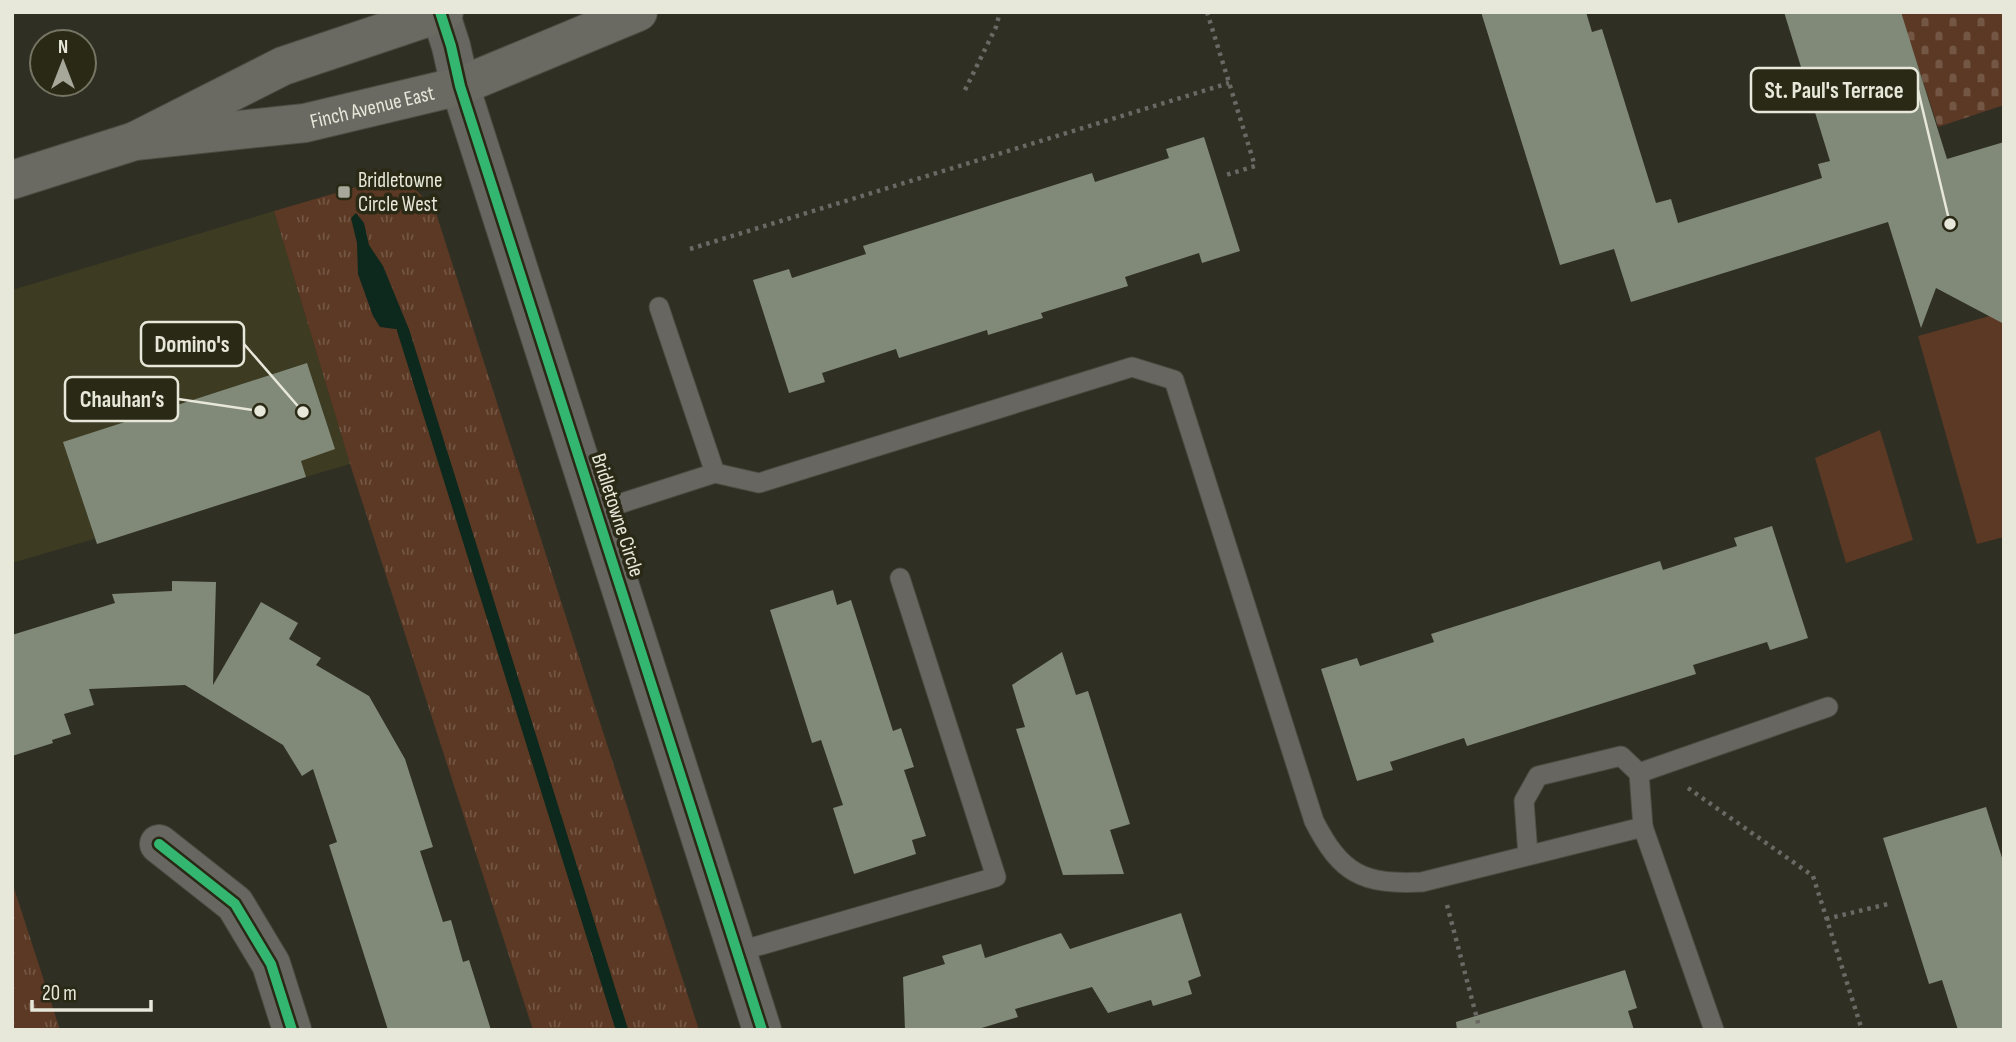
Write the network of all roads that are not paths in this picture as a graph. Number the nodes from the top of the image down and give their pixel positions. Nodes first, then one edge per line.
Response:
1 (638, 12) edge
2 (441, 13) edge
3 (460, 86) junction
4 (135, 141) junction
5 (12, 180) edge
6 (659, 307) dead end
7 (715, 473) junction
8 (597, 511) junction
9 (900, 578) dead end
10 (1828, 707) dead end
11 (1649, 770) junction
12 (1643, 827) junction
13 (159, 844) dead end
14 (1528, 855) junction
15 (737, 952) junction
16 (292, 1030) edge
17 (762, 1030) edge
18 (1714, 1030) edge

1 - 3 main road, Finch Avenue East
2 - 3 street, Bridletowne Circle
2 - 4 main road, Finch Avenue East
3 - 4 main road, Finch Avenue East
3 - 8 street, Bridletowne Circle
4 - 5 main road, Finch Avenue East
6 - 7 lane
7 - 8 lane
7 - 14 lane
8 - 15 street, Bridletowne Circle
9 - 15 lane
10 - 11 lane
11 - 12 lane
11 - 14 lane
12 - 14 lane
12 - 18 lane
13 - 16 street
15 - 17 street, Bridletowne Circle

